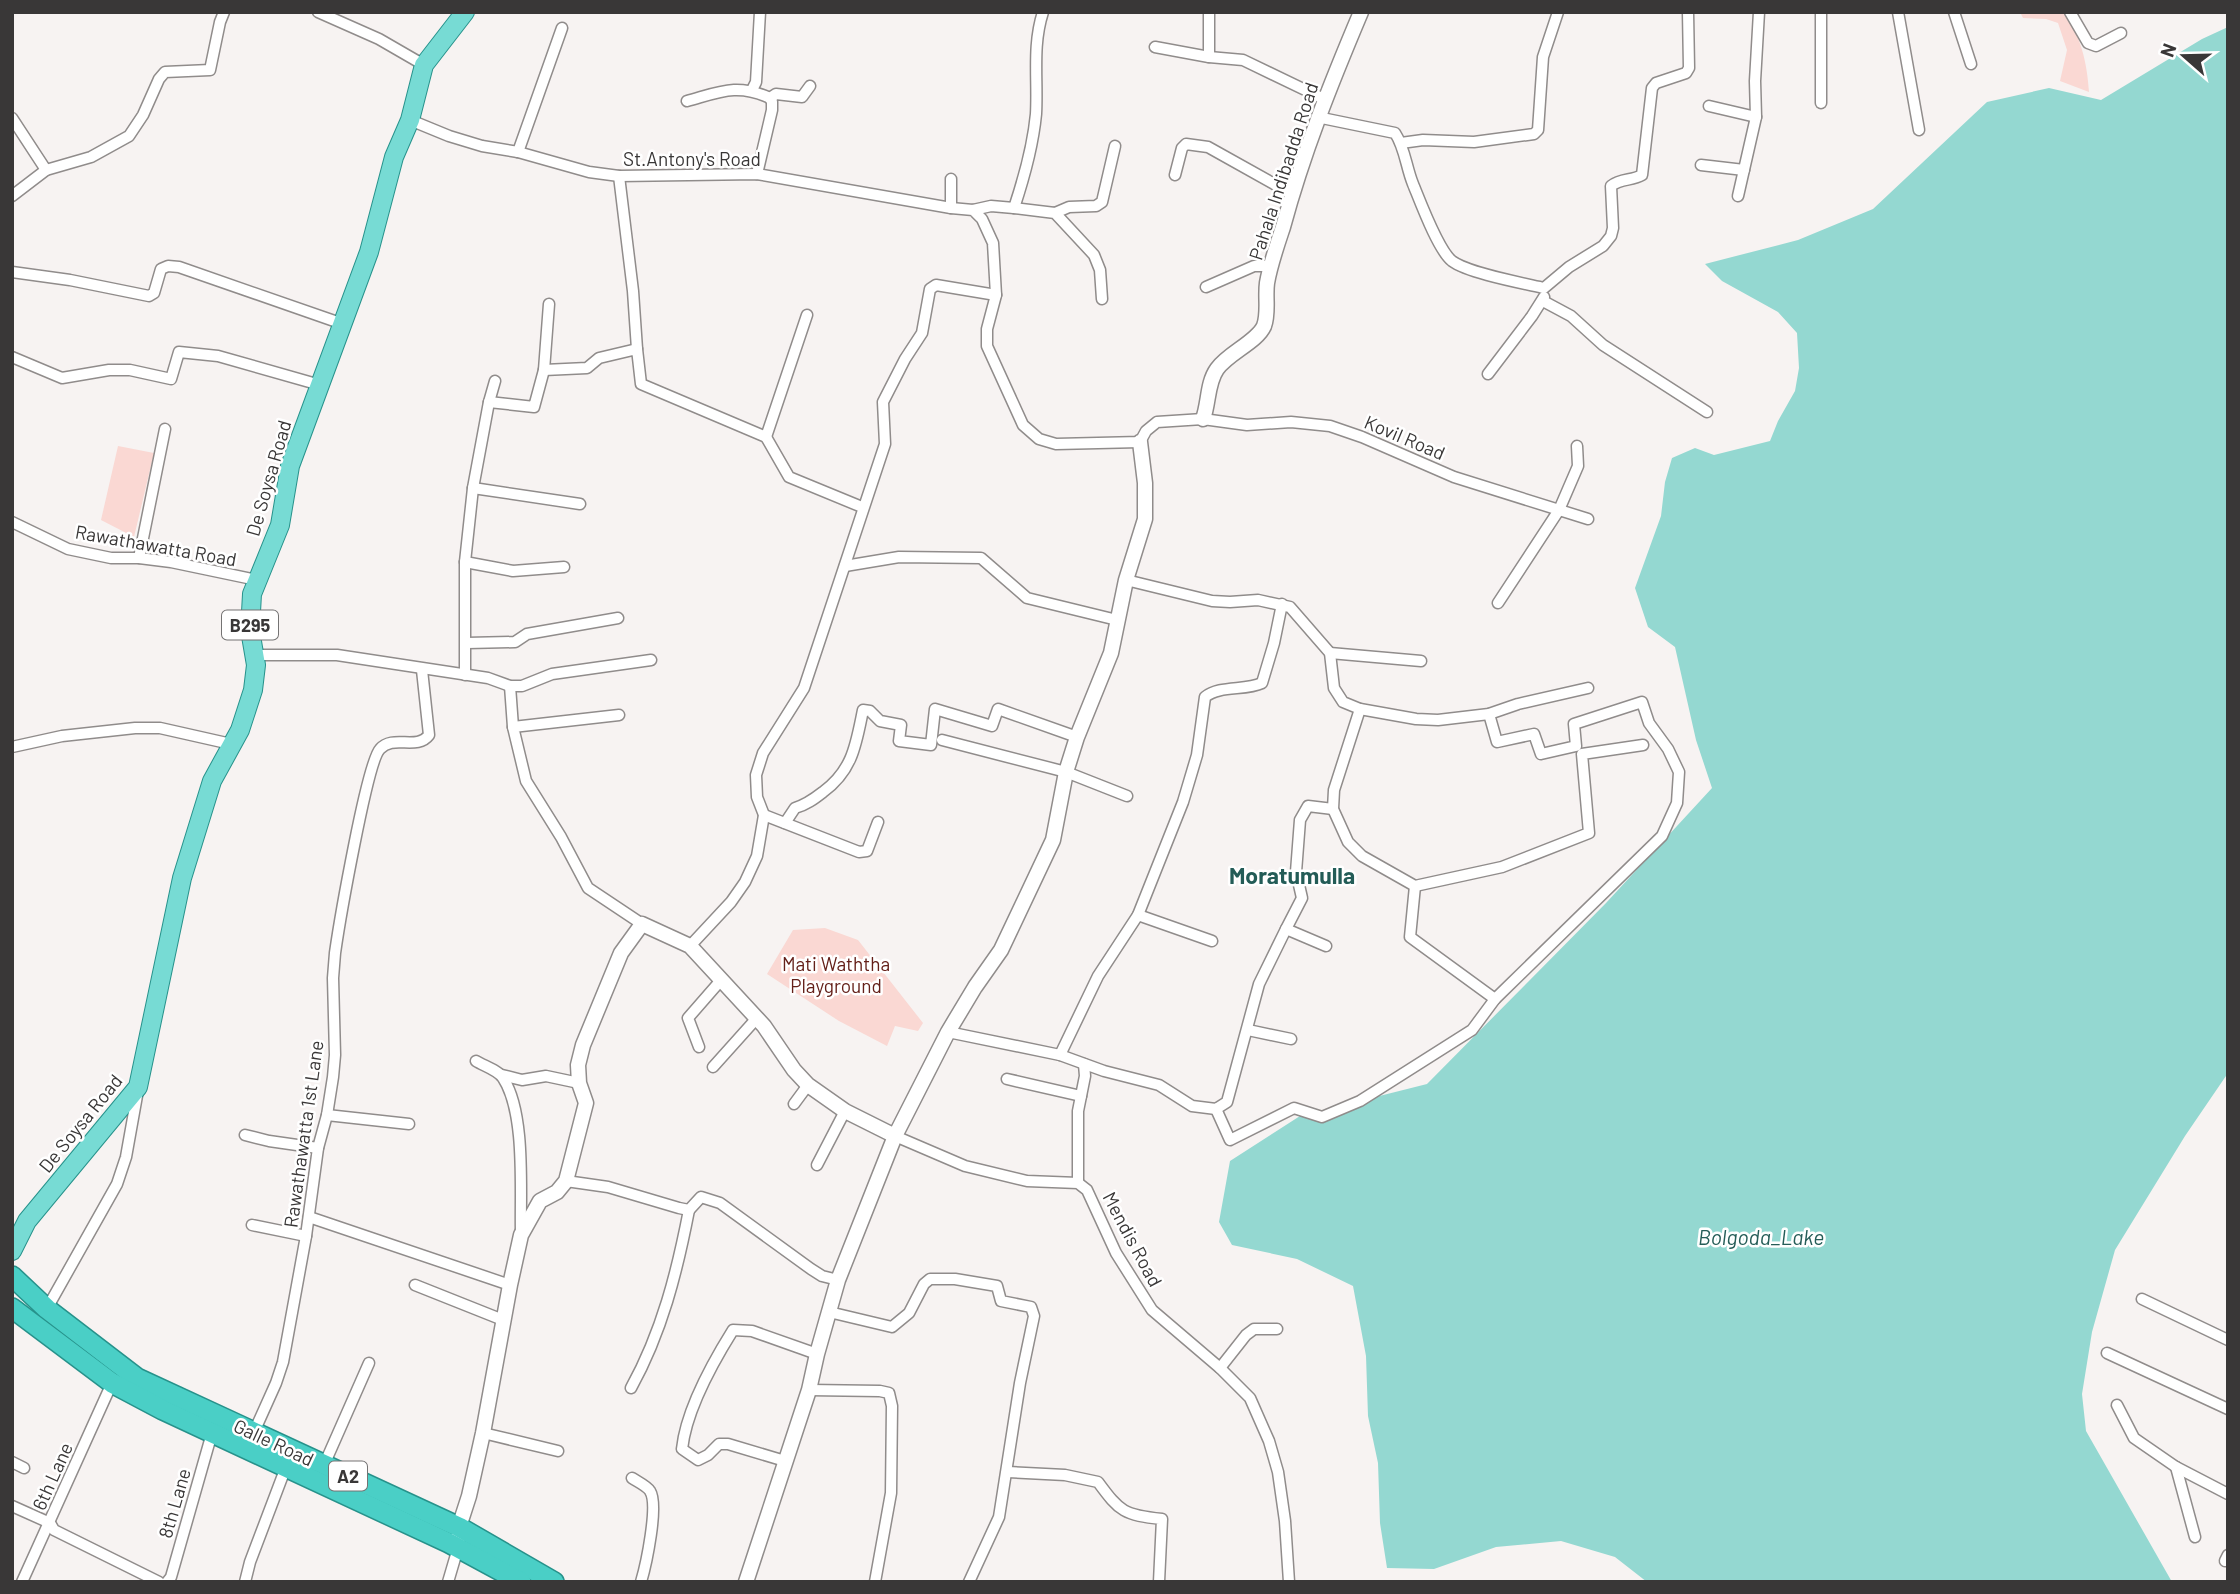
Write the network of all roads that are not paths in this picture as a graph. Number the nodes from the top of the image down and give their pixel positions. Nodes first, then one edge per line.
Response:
1 (224, 12) edge
2 (318, 12) edge
3 (465, 12) edge
4 (760, 12) edge
5 (1043, 12) edge
6 (1209, 12) edge
7 (1362, 12) edge
8 (1558, 12) edge
9 (1688, 12) edge
10 (1759, 12) edge
11 (1821, 12) edge
12 (1898, 12) edge
13 (1954, 12) edge
14 (2070, 12) edge
15 (562, 28) dead end
16 (2122, 33) dead end
17 (1154, 47) dead end
18 (1209, 57) junction
19 (1971, 64) dead end
20 (424, 65) junction
21 (810, 86) dead end
22 (752, 90) junction
23 (770, 98) junction
24 (1324, 99) junction
25 (687, 101) dead end
26 (1821, 103) dead end
27 (1709, 106) dead end
28 (1317, 117) junction
29 (1756, 117) junction
30 (12, 118) edge
31 (410, 120) junction
32 (1919, 130) dead end
33 (1401, 143) junction
34 (1115, 146) dead end
35 (518, 152) junction
36 (1701, 165) dead end
37 (46, 170) junction
38 (1744, 170) junction
39 (757, 174) junction
40 (1175, 175) dead end
41 (619, 176) junction
42 (951, 178) dead end
43 (1292, 194) junction
44 (1738, 195) dead end
45 (12, 196) edge
46 (951, 208) junction
47 (1014, 208) junction
48 (973, 210) junction
49 (1055, 213) junction
50 (1272, 266) junction
51 (12, 272) edge
52 (1206, 287) dead end
53 (1544, 288) junction
54 (996, 295) junction
55 (1102, 299) dead end
56 (1542, 301) junction
57 (549, 304) dead end
58 (807, 315) dead end
59 (343, 324) junction
60 (637, 349) junction
61 (12, 358) edge
62 (544, 370) junction
63 (1488, 374) dead end
64 (495, 381) dead end
65 (320, 385) junction
66 (489, 402) junction
67 (1707, 412) dead end
68 (1203, 419) junction
69 (165, 429) dead end
70 (766, 437) junction
71 (1140, 442) junction
72 (1577, 446) dead end
73 (473, 488) junction
74 (580, 504) dead end
75 (862, 507) junction
76 (1559, 510) junction
77 (1588, 519) dead end
78 (12, 522) edge
79 (139, 558) junction
80 (465, 562) junction
81 (845, 566) junction
82 (564, 567) dead end
83 (257, 580) junction
84 (1126, 580) junction
85 (1497, 603) dead end
86 (1282, 604) junction
87 (618, 618) dead end
88 (1117, 620) junction
89 (467, 643) junction
90 (1330, 653) junction
91 (256, 655) junction
92 (651, 660) dead end
93 (1421, 661) dead end
94 (422, 670) junction
95 (465, 675) junction
96 (510, 686) junction
97 (1588, 688) dead end
98 (1360, 709) junction
99 (1489, 714) junction
100 (619, 715) dead end
101 (513, 727) junction
102 (1077, 737) junction
103 (942, 740) dead end
104 (231, 744) junction
105 (1643, 745) dead end
106 (12, 747) edge
107 (1066, 772) junction
108 (1127, 796) dead end
109 (1333, 809) junction
110 (764, 815) junction
111 (878, 822) dead end
112 (785, 823) junction
113 (1415, 886) junction
114 (1138, 915) junction
115 (642, 924) junction
116 (1286, 929) junction
117 (1212, 941) dead end
118 (690, 946) junction
119 (1326, 946) dead end
120 (722, 979) junction
121 (1495, 999) junction
122 (757, 1018) junction
123 (1248, 1030) junction
124 (947, 1032) junction
125 (1291, 1040) dead end
126 (699, 1047) dead end
127 (1060, 1055) junction
128 (476, 1061) dead end
129 (1084, 1065) junction
130 (713, 1067) dead end
131 (502, 1075) junction
132 (1007, 1079) dead end
133 (579, 1083) junction
134 (808, 1084) junction
135 (138, 1087) junction
136 (1081, 1096) junction
137 (793, 1104) dead end
138 (1216, 1109) junction
139 (845, 1111) junction
140 (327, 1115) junction
141 (409, 1124) dead end
142 (245, 1135) dead end
143 (895, 1136) junction
144 (318, 1148) junction
145 (817, 1165) dead end
146 (566, 1181) junction
147 (1078, 1183) junction
148 (689, 1210) junction
149 (309, 1217) junction
150 (252, 1225) dead end
151 (20, 1226) edge
152 (521, 1235) junction
153 (306, 1236) junction
154 (12, 1251) edge
155 (12, 1276) edge
156 (838, 1280) junction
157 (415, 1285) dead end
158 (510, 1285) junction
159 (2142, 1300) dead end
160 (12, 1308) edge
161 (829, 1312) junction
162 (41, 1317) junction
163 (503, 1320) junction
164 (1277, 1329) dead end
165 (2228, 1340) edge
166 (2107, 1353) dead end
167 (817, 1354) junction
168 (369, 1363) dead end
169 (1220, 1368) junction
170 (112, 1383) junction
171 (631, 1388) dead end
172 (809, 1390) junction
173 (2117, 1405) dead end
174 (2228, 1409) edge
175 (254, 1432) junction
176 (212, 1433) junction
177 (483, 1433) junction
178 (558, 1451) dead end
179 (785, 1461) junction
180 (12, 1462) edge
181 (324, 1465) junction
182 (286, 1467) junction
183 (2176, 1467) junction
184 (24, 1468) dead end
185 (1008, 1472) junction
186 (632, 1478) dead end
187 (2228, 1494) edge
188 (12, 1506) edge
189 (50, 1523) junction
190 (459, 1527) junction
191 (2195, 1537) dead end
192 (458, 1548) junction
193 (12, 1570) edge
194 (498, 1576) edge
195 (23, 1579) edge
196 (159, 1582) edge
197 (167, 1582) edge
198 (245, 1582) edge
199 (448, 1582) edge
200 (521, 1582) edge
201 (554, 1582) edge
202 (641, 1582) edge
203 (746, 1582) edge
204 (875, 1582) edge
205 (969, 1582) edge
206 (1159, 1582) edge
207 (1289, 1582) edge

1 - 37 street
2 - 20 street
3 - 20 main road, De Soysa Road / B295
4 - 22 street
5 - 47 street
6 - 18 street
7 - 24 street, Pahala Indibadda Road
8 - 33 street
9 - 53 street
10 - 29 street
11 - 26 street
12 - 32 street
13 - 19 street
14 - 16 street
15 - 35 street
17 - 18 street
18 - 24 street
20 - 31 main road, De Soysa Road / B295
21 - 23 street
22 - 23 street
22 - 25 street
23 - 39 street
24 - 28 street, Pahala Indibadda Road
27 - 29 street
28 - 33 street
28 - 43 street, Pahala Indibadda Road
29 - 38 street
30 - 37 street
31 - 35 street, St.Antony's Road
31 - 59 main road, De Soysa Road / B295
33 - 53 street
34 - 49 street
35 - 41 street, St.Antony's Road
36 - 38 street
37 - 45 street
38 - 44 street
39 - 41 street, St.Antony's Road
39 - 46 street, St.Antony's Road
40 - 43 street
41 - 60 street
42 - 46 street
43 - 50 street, Pahala Indibadda Road
46 - 48 street
47 - 48 street
47 - 49 street
48 - 54 street
49 - 55 street
50 - 52 street
50 - 68 street, Pahala Indibadda Road
51 - 59 street
53 - 56 street
54 - 71 street
54 - 75 street
56 - 63 street
56 - 67 street
57 - 62 street
58 - 70 street
59 - 65 main road, De Soysa Road / B295
60 - 62 street
60 - 70 street
61 - 65 street
62 - 66 street
64 - 66 street
65 - 83 main road, De Soysa Road / B295
66 - 73 street
68 - 71 street
68 - 76 street, Kovil Road
69 - 79 street
70 - 75 street
71 - 84 street
72 - 76 street
73 - 74 street
73 - 80 street
75 - 81 street
76 - 77 street, Kovil Road
76 - 85 street
78 - 79 street, Rawathawatta Road
79 - 83 street, Rawathawatta Road
80 - 82 street
80 - 89 street
81 - 88 street
81 - 110 street
83 - 91 main road, De Soysa Road / B295
84 - 86 street
84 - 88 street
86 - 90 street
86 - 114 street
87 - 89 street
88 - 102 street
89 - 95 street
90 - 93 street
90 - 98 street
91 - 94 street
91 - 104 main road, De Soysa Road / B295
92 - 96 street
94 - 95 street
94 - 140 street, Rawathawatta 1st Lane
95 - 96 street
96 - 101 street
97 - 99 street
98 - 99 street
98 - 109 street
99 - 121 street
100 - 101 street
101 - 115 street
102 - 107 street
102 - 112 street
103 - 107 street
104 - 106 street
104 - 135 main road, De Soysa Road / B295
105 - 113 street
107 - 108 street
107 - 124 street
109 - 113 street
109 - 116 street
110 - 112 street
110 - 118 street
111 - 112 street
113 - 121 street
114 - 117 street
114 - 127 street
115 - 118 street
115 - 133 street
116 - 119 street
116 - 123 street
118 - 120 street
120 - 122 street
120 - 126 street
121 - 138 street
122 - 130 street
122 - 134 street
123 - 125 street
123 - 138 street
124 - 127 street
124 - 143 street
127 - 129 street
128 - 131 street
129 - 136 street
129 - 138 street
131 - 133 street
131 - 152 street
132 - 136 street
133 - 146 street
134 - 137 street
134 - 139 street
135 - 151 main road, De Soysa Road / B295
135 - 162 street
136 - 147 street
139 - 143 street
139 - 145 street
140 - 141 street
140 - 144 street, Rawathawatta 1st Lane
142 - 144 street
143 - 147 street, Mendis Road
143 - 156 street
144 - 149 street, Rawathawatta 1st Lane
146 - 148 street
146 - 152 street
147 - 169 street, Mendis Road
148 - 156 street
148 - 171 street
149 - 153 street, Rawathawatta 1st Lane
149 - 158 street
150 - 153 street
151 - 154 main road, De Soysa Road / B295
152 - 158 street
153 - 175 street, Rawathawatta 1st Lane
155 - 162 highway, Galle Road / A2
156 - 161 street
157 - 163 street
158 - 163 street
159 - 165 street
160 - 162 highway, Galle Road / A2
161 - 167 street
161 - 185 street
162 - 170 highway, Galle Road / A2
162 - 175 highway, Galle Road / A2
163 - 177 street
164 - 169 street
166 - 174 street
167 - 172 street
167 - 179 street
168 - 181 street
169 - 207 street, Mendis Road
170 - 176 highway, Galle Road / A2
170 - 189 street, 6th Lane
172 - 179 street
172 - 204 street
173 - 183 street
175 - 181 highway, Galle Road / A2
176 - 182 highway, Galle Road / A2
176 - 197 street, 8th Lane
177 - 178 street
177 - 190 street
179 - 203 street
180 - 184 street
181 - 190 highway, Galle Road / A2
182 - 192 highway, Galle Road / A2
182 - 198 street
183 - 187 street
183 - 191 street
185 - 205 street
185 - 206 street
186 - 202 street
188 - 189 street
189 - 195 street, 6th Lane
189 - 196 street
190 - 192 street
190 - 201 highway, Galle Road / A2
192 - 194 highway, Galle Road / A2
192 - 199 street
193 - 195 street
194 - 200 highway, Galle Road / A2

